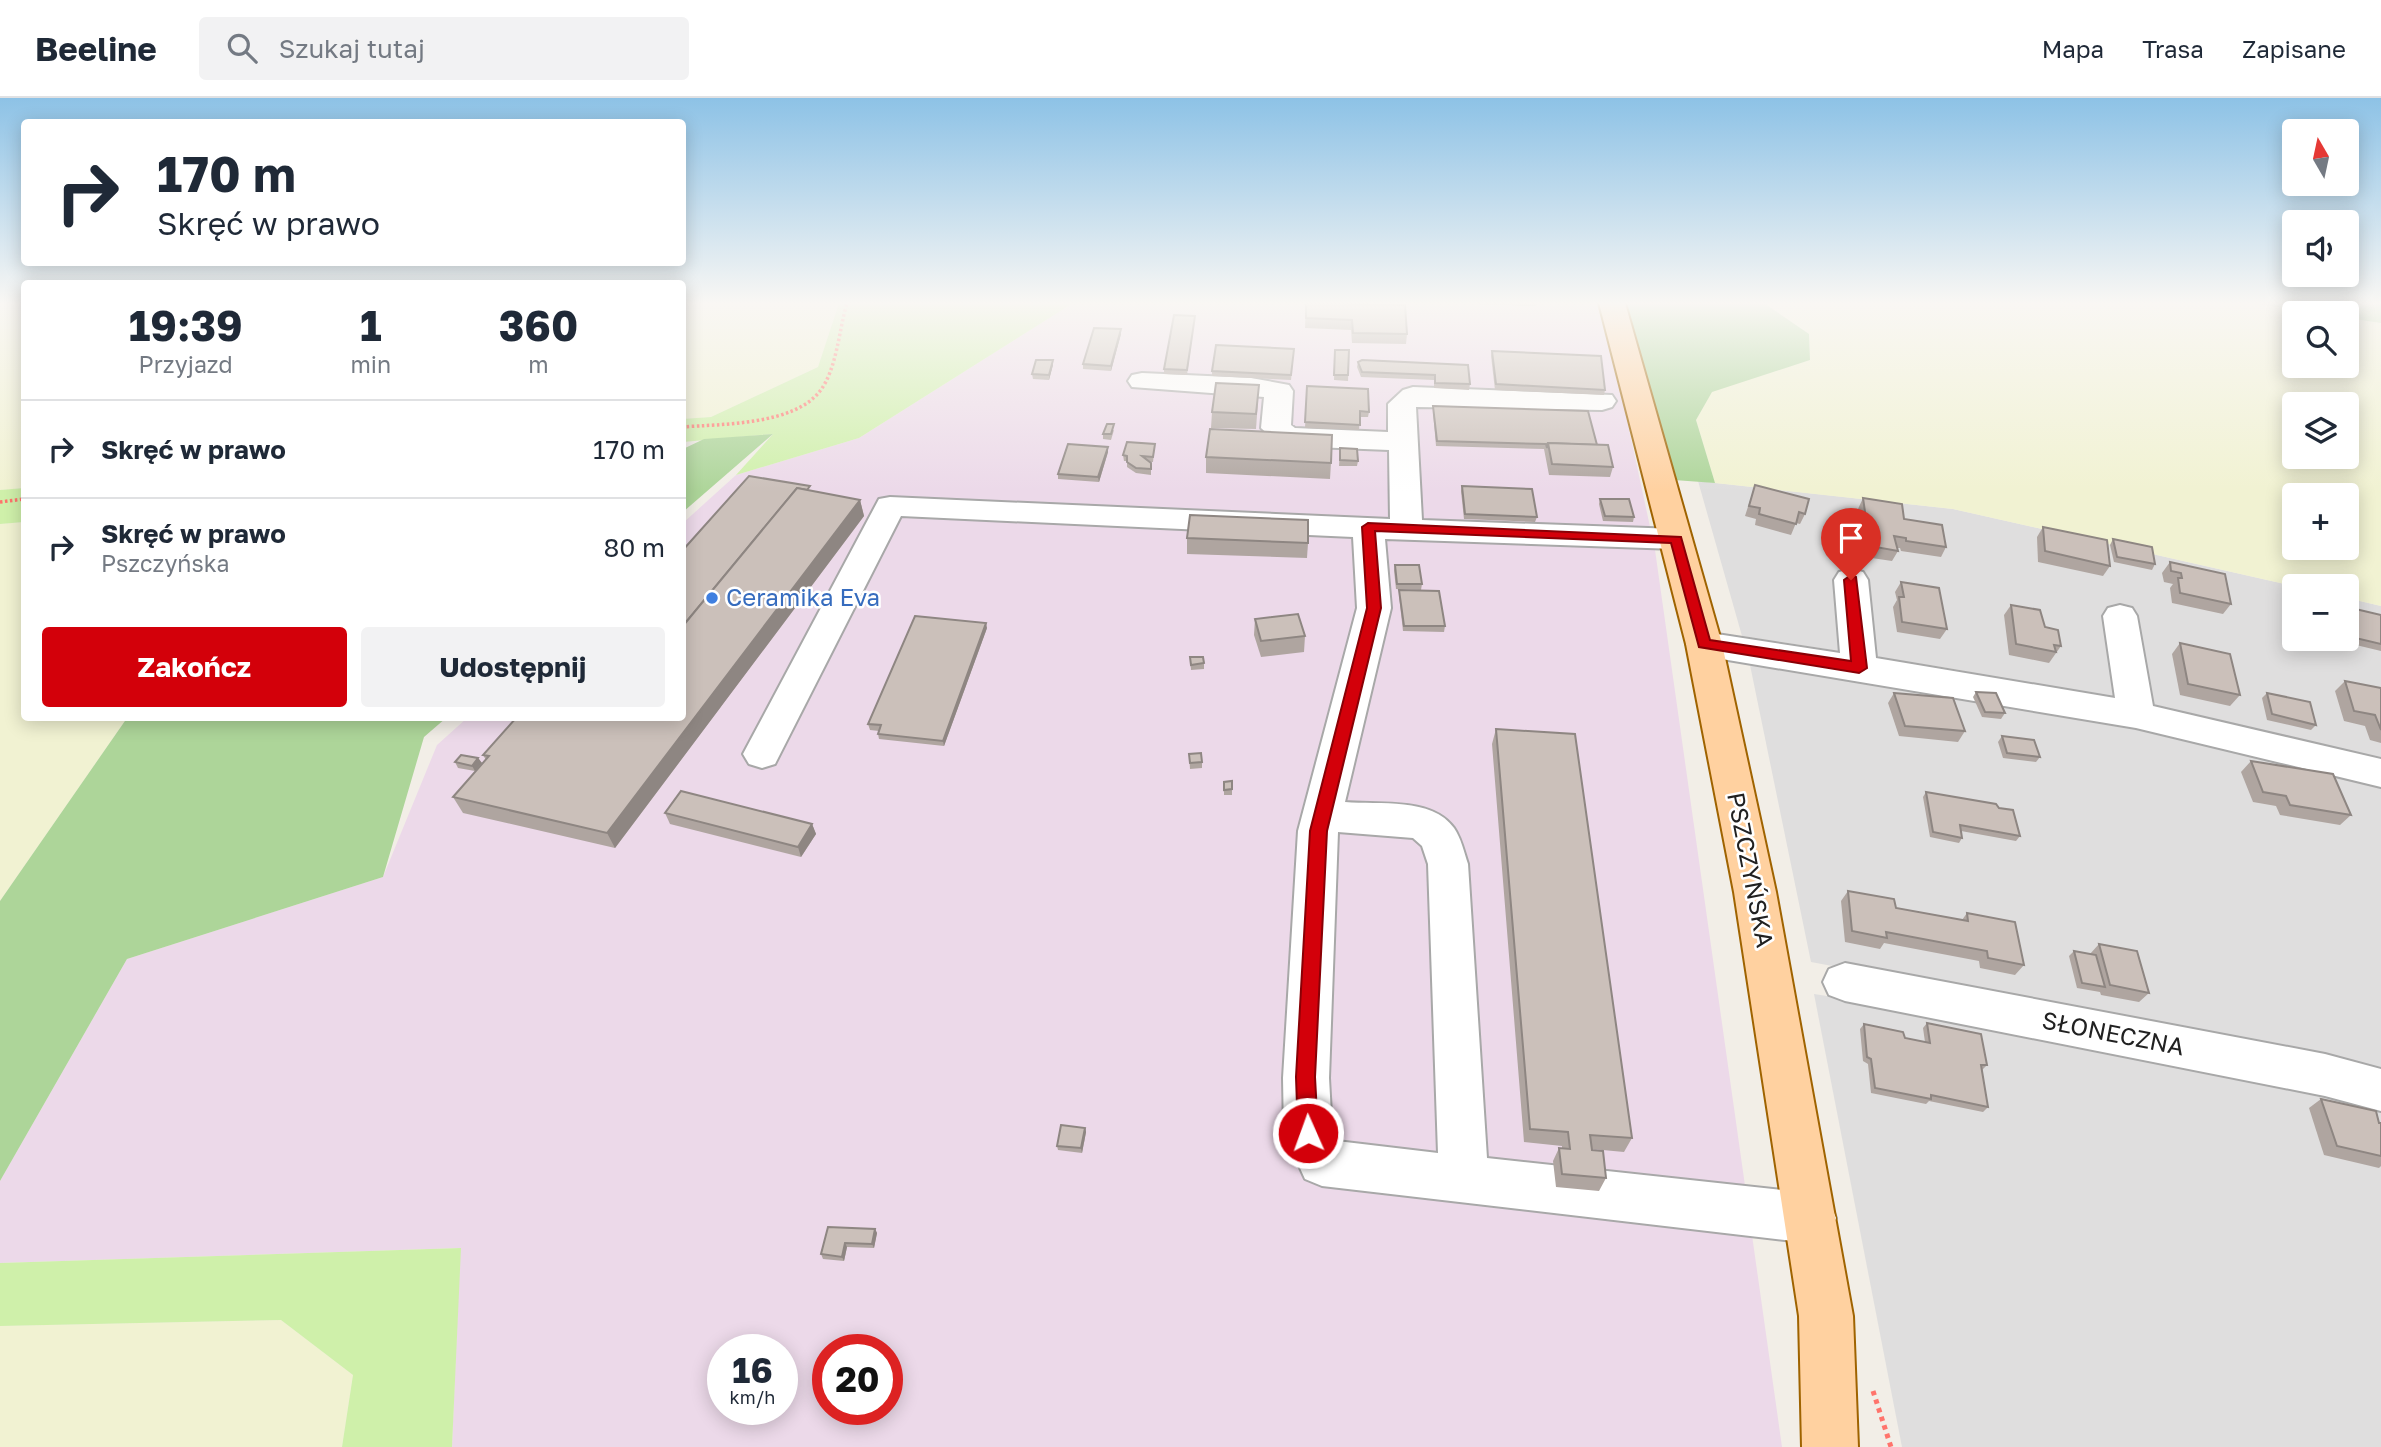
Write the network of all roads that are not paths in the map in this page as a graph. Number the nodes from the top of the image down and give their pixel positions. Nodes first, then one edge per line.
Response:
1 (1629, 366) edge
2 (1142, 381) dead end
3 (1602, 401) dead end
4 (1403, 442) junction
5 (1387, 528) junction
6 (1676, 540) junction
7 (1851, 580) dead end
8 (2120, 616) dead end
9 (1704, 644) junction
10 (1859, 668) junction
11 (2136, 715) junction
12 (762, 754) dead end
13 (2381, 773) edge
14 (1322, 816) junction
15 (1845, 982) dead end
16 (2381, 1090) edge
17 (1464, 1178) junction
18 (1811, 1218) junction
19 (1829, 1447) edge

1 - 6 main road, PSZCZYŃSKA
2 - 4 street
3 - 4 street
4 - 5 street
5 - 6 street
5 - 12 street
5 - 14 street
6 - 9 main road, PSZCZYŃSKA
7 - 10 street
8 - 11 street
9 - 10 street
9 - 18 main road, PSZCZYŃSKA
10 - 11 street
11 - 13 street
14 - 17 street
14 - 17 street
15 - 16 street, SŁONECZNA
17 - 18 street
18 - 19 main road, PSZCZYŃSKA

